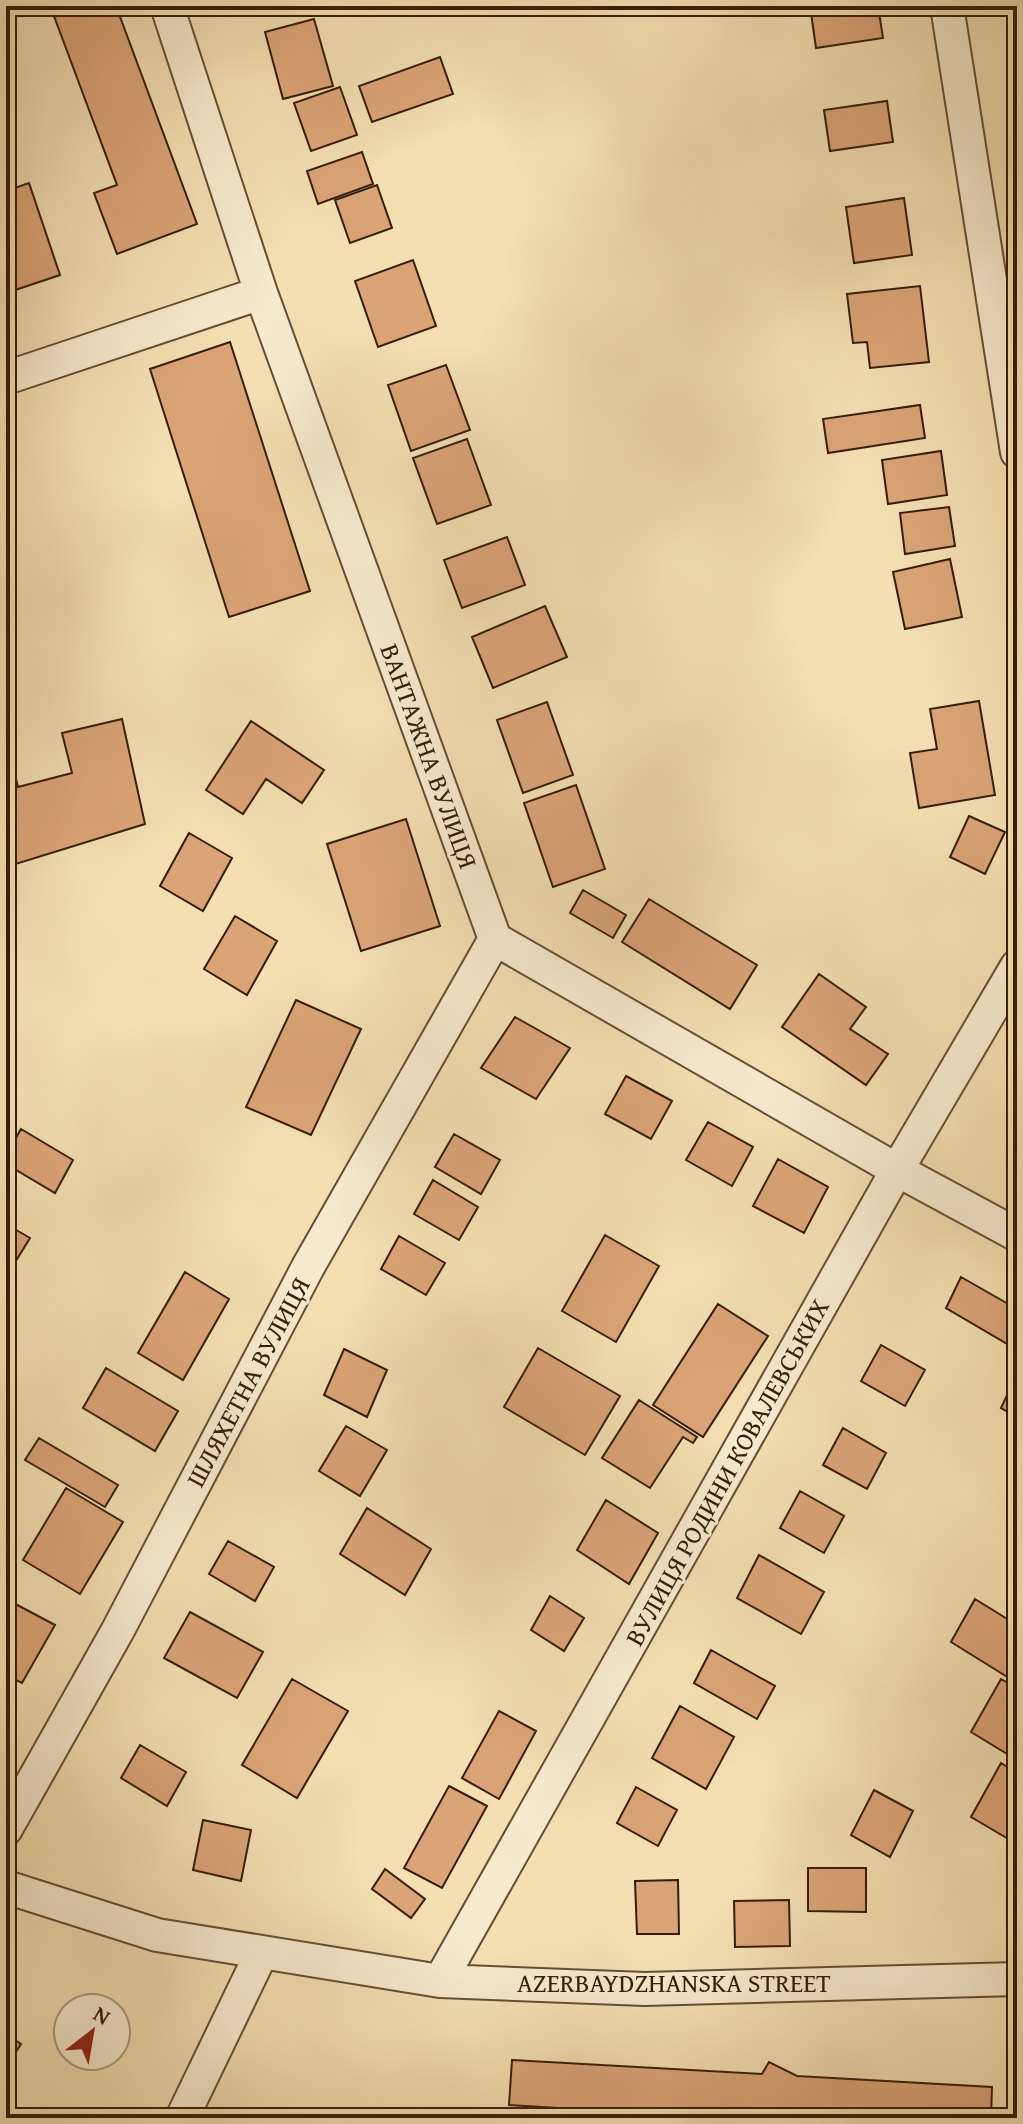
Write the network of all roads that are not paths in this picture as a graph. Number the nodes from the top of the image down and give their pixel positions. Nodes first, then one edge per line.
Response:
1 (167, 6) edge
2 (947, 6) edge
3 (261, 293) junction
4 (6, 378) edge
5 (1017, 452) edge
6 (495, 939) junction
7 (1017, 966) edge
8 (897, 1170) junction
9 (1017, 1235) edge
10 (6, 1829) edge
11 (6, 1887) edge
12 (262, 1952) junction
13 (1013, 1972) edge
14 (440, 1981) junction
15 (182, 2118) edge

1 - 3 street, ВАНТАЖНА ВУЛИЦЯ
2 - 5 street
3 - 4 street
3 - 6 street, ВАНТАЖНА ВУЛИЦЯ
6 - 8 street
6 - 10 street, ШЛЯХЕТНА ВУЛИЦЯ
7 - 8 street, ВУЛИЦЯ РОДИНИ КОВАЛЕВСЬКИХ
8 - 9 street
8 - 14 street, ВУЛИЦЯ РОДИНИ КОВАЛЕВСЬКИХ
11 - 12 street, AZERBAYDZHANSKA STREET
12 - 14 street, AZERBAYDZHANSKA STREET
12 - 15 street
13 - 14 street, AZERBAYDZHANSKA STREET

